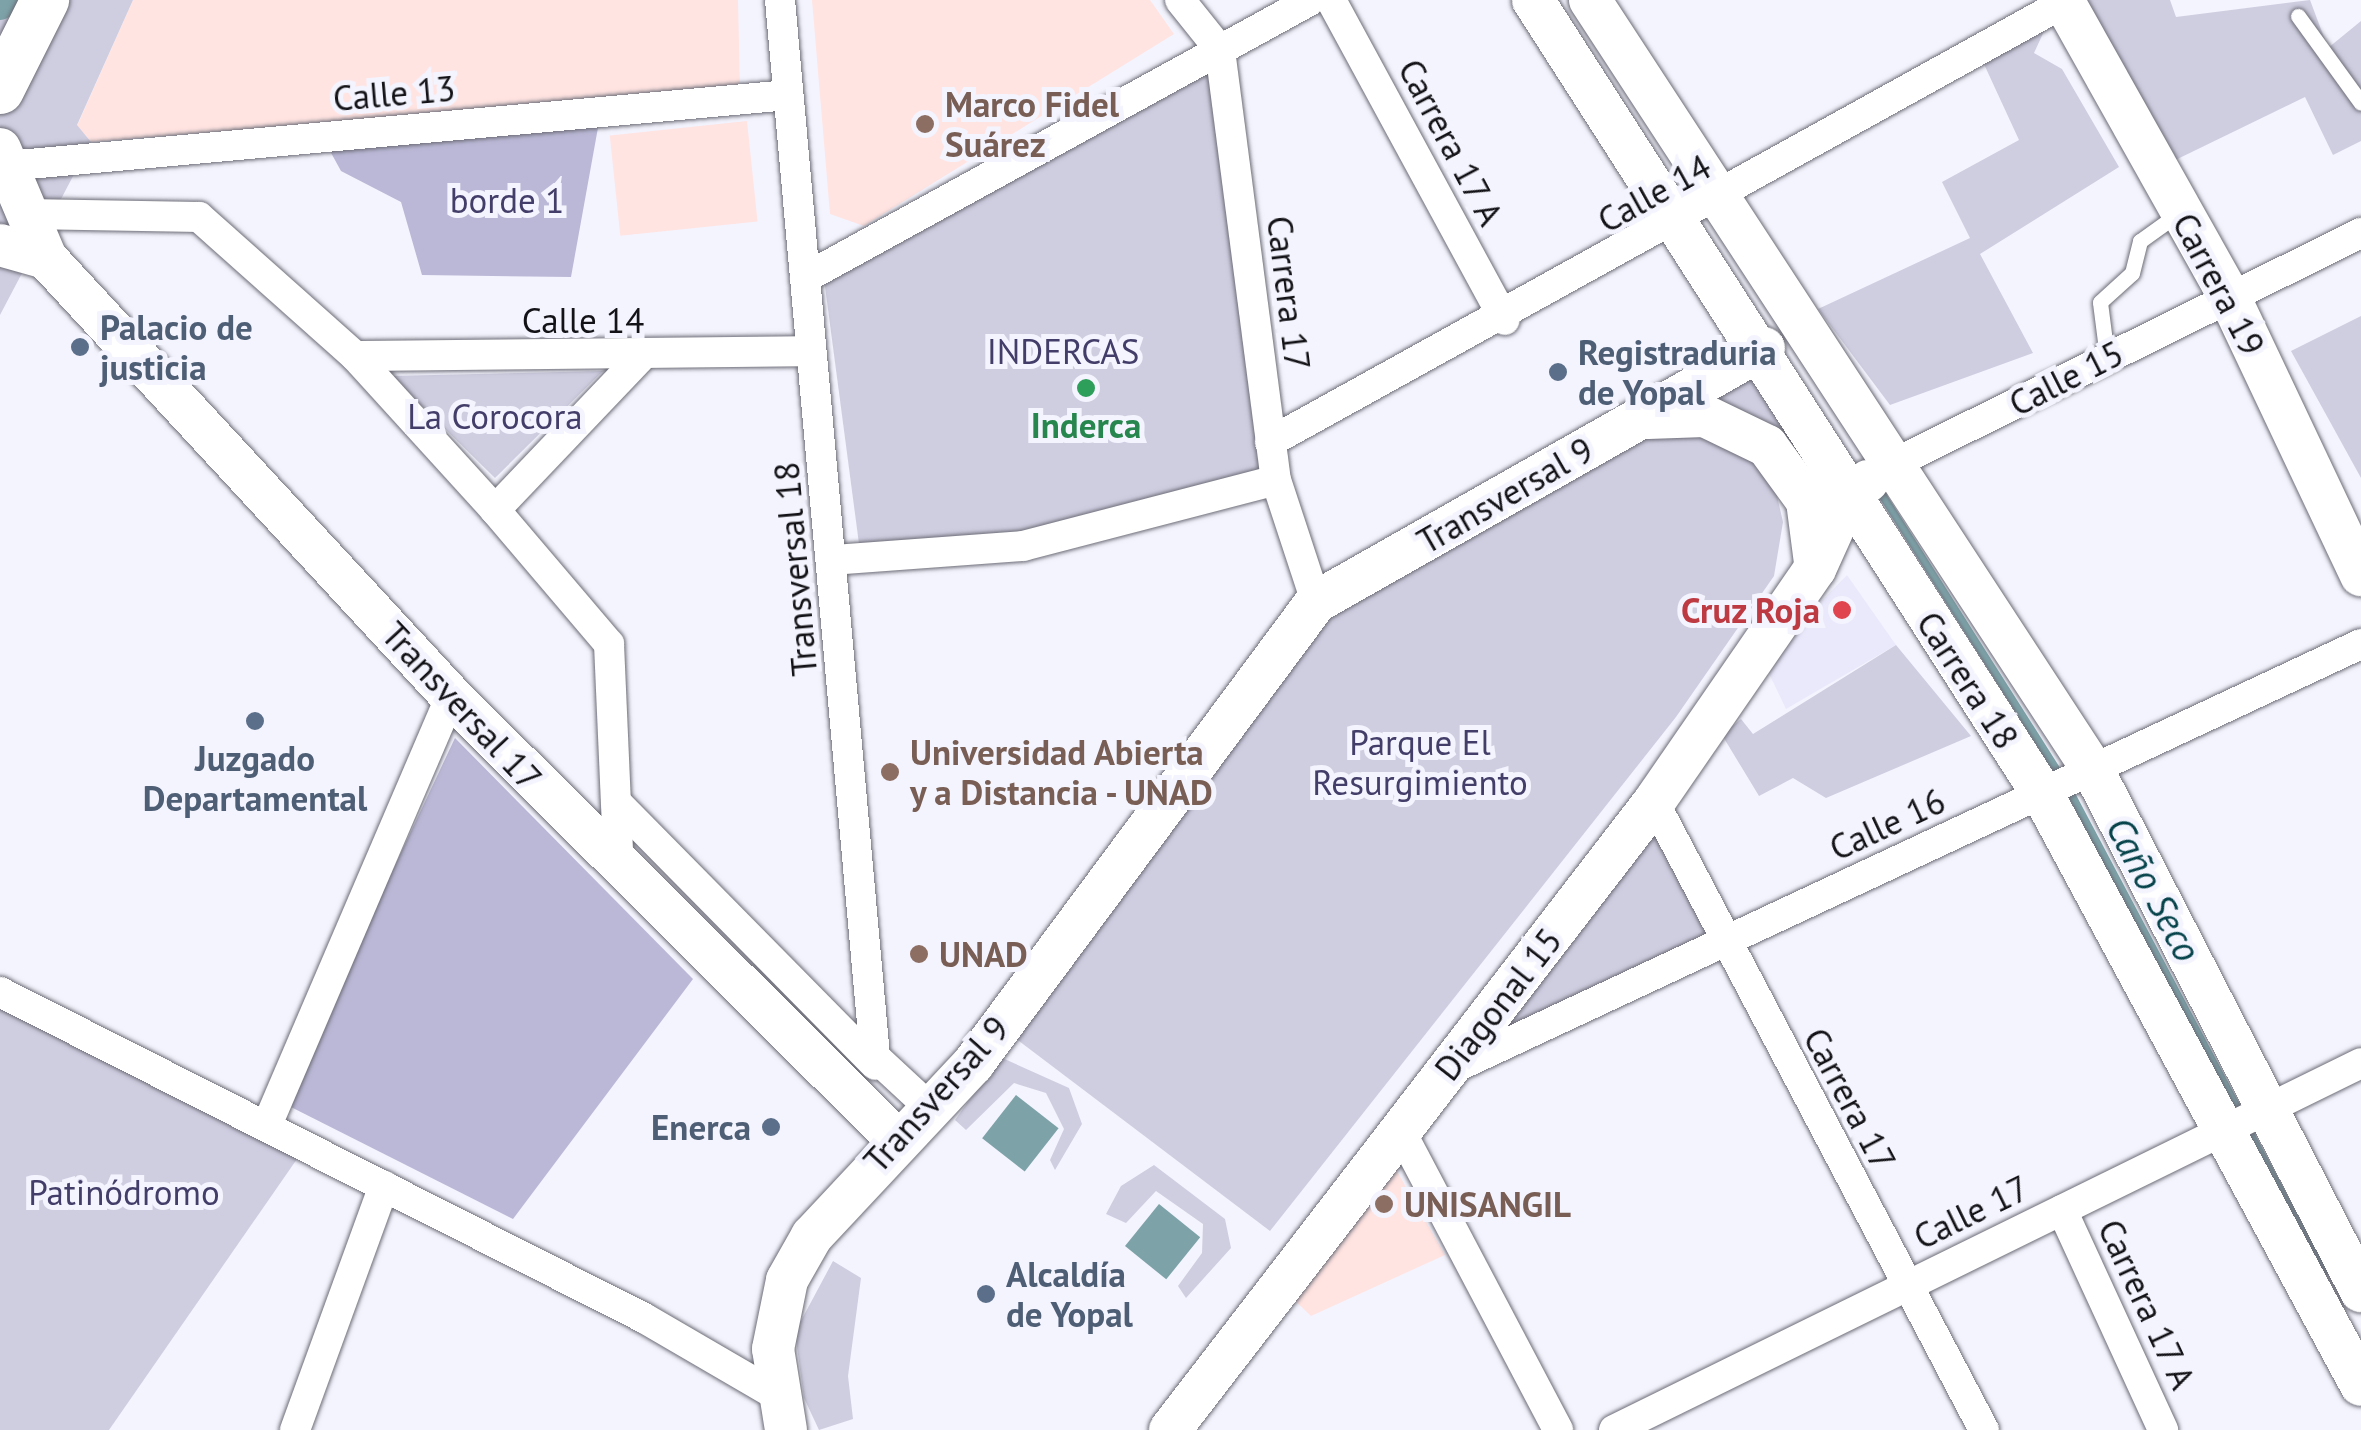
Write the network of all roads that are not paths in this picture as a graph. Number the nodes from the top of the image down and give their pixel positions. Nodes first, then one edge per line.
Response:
1 (45, 0) edge
2 (780, 0) edge
3 (1180, 0) edge
4 (1311, 0) edge
5 (1331, 0) edge
6 (1533, 0) edge
7 (1590, 0) edge
8 (2066, 1) edge
9 (2298, 16) dead end
10 (11, 44) edge
11 (1220, 50) junction
12 (0, 90) edge
13 (788, 96) junction
14 (2361, 103) edge
15 (4, 158) edge
16 (1720, 198) junction
17 (2182, 211) junction
18 (1682, 219) junction
19 (13, 230) edge
20 (2361, 234) edge
21 (805, 278) junction
22 (2229, 296) junction
23 (1504, 320) junction
24 (1764, 348) junction
25 (812, 351) junction
26 (355, 356) junction
27 (2107, 357) junction
28 (640, 358) junction
29 (1636, 420) junction
30 (1270, 442) junction
31 (1893, 464) junction
32 (1276, 480) junction
33 (1848, 496) junction
34 (495, 510) junction
35 (1878, 543) junction
36 (832, 560) junction
37 (1814, 569) junction
38 (2361, 576) edge
39 (1316, 602) junction
40 (2361, 644) edge
41 (451, 696) junction
42 (2072, 782) junction
43 (1654, 802) junction
44 (619, 805) junction
45 (619, 870) junction
46 (1723, 941) junction
47 (0, 992) edge
48 (874, 1056) junction
49 (2361, 1062) edge
50 (1445, 1072) junction
51 (929, 1107) junction
52 (2247, 1118) junction
53 (267, 1125) junction
54 (1399, 1128) junction
55 (887, 1130) junction
56 (384, 1186) junction
57 (2062, 1210) junction
58 (1908, 1285) junction
59 (2361, 1290) edge
60 (2361, 1385) edge
61 (781, 1416) edge
62 (295, 1430) edge
63 (1170, 1430) edge
64 (1558, 1430) edge
65 (1614, 1430) edge
66 (1984, 1430) edge
67 (2164, 1430) edge

1 - 10 main road
2 - 13 street, Transversal 18
3 - 11 street
4 - 11 street
5 - 23 street, Carrera 17 A
6 - 18 street, Carrera 18
7 - 16 street, Carrera 18
8 - 16 street, Calle 14
8 - 17 street, Carrera 19
9 - 14 lane
10 - 12 main road
11 - 21 street
11 - 30 street, Carrera 17
13 - 15 street, Calle 13
13 - 21 street, Transversal 18
15 - 19 street
16 - 18 street, Calle 14
16 - 31 street, Carrera 18
17 - 22 street, Carrera 19
17 - 27 lane
18 - 23 street, Calle 14
18 - 24 street, Carrera 18
19 - 26 street
19 - 41 street, Transversal 17
20 - 22 street, Calle 15
21 - 25 street, Transversal 18
22 - 27 street, Calle 15
22 - 38 street, Carrera 19
23 - 30 street, Calle 14
24 - 29 street
24 - 33 street, Carrera 18
25 - 28 street, Calle 14
25 - 36 street, Transversal 18
26 - 28 street, Calle 14
26 - 34 street
27 - 31 street, Calle 15
28 - 34 street
29 - 37 street
29 - 39 street, Transversal 9
30 - 32 street, Carrera 17
31 - 33 street, Calle 15
31 - 42 street, Carrera 18
32 - 36 street
32 - 39 street, Carrera 17
33 - 35 street, Carrera 18
33 - 37 street, Calle 15
34 - 44 street
35 - 37 street
35 - 42 street, Carrera 18
36 - 48 street, Transversal 18
37 - 43 street, Diagonal 15
39 - 51 street, Transversal 9
40 - 42 street, Calle 16
41 - 45 street, Transversal 17
41 - 53 street
42 - 46 street, Calle 16
42 - 52 street, Carrera 18
42 - 52 street, Carrera 18
43 - 46 street, Carrera 17
43 - 50 street, Diagonal 15
44 - 45 street
44 - 48 street
45 - 55 street, Transversal 17
46 - 50 street, Calle 16
46 - 58 street, Carrera 17
47 - 53 street
48 - 51 street
48 - 55 street, Transversal 18
49 - 52 street, Calle 17
50 - 54 street, Diagonal 15
51 - 55 street, Transversal 9
52 - 57 street, Calle 17
52 - 59 street, Carrera 18
52 - 60 street, Carrera 18
53 - 56 street
54 - 63 street, Diagonal 15
54 - 64 street
55 - 61 street, Transversal 9
56 - 61 street
56 - 62 street
57 - 58 street, Calle 17
57 - 67 street, Carrera 17 A
58 - 65 street, Calle 17
58 - 66 street, Carrera 17

